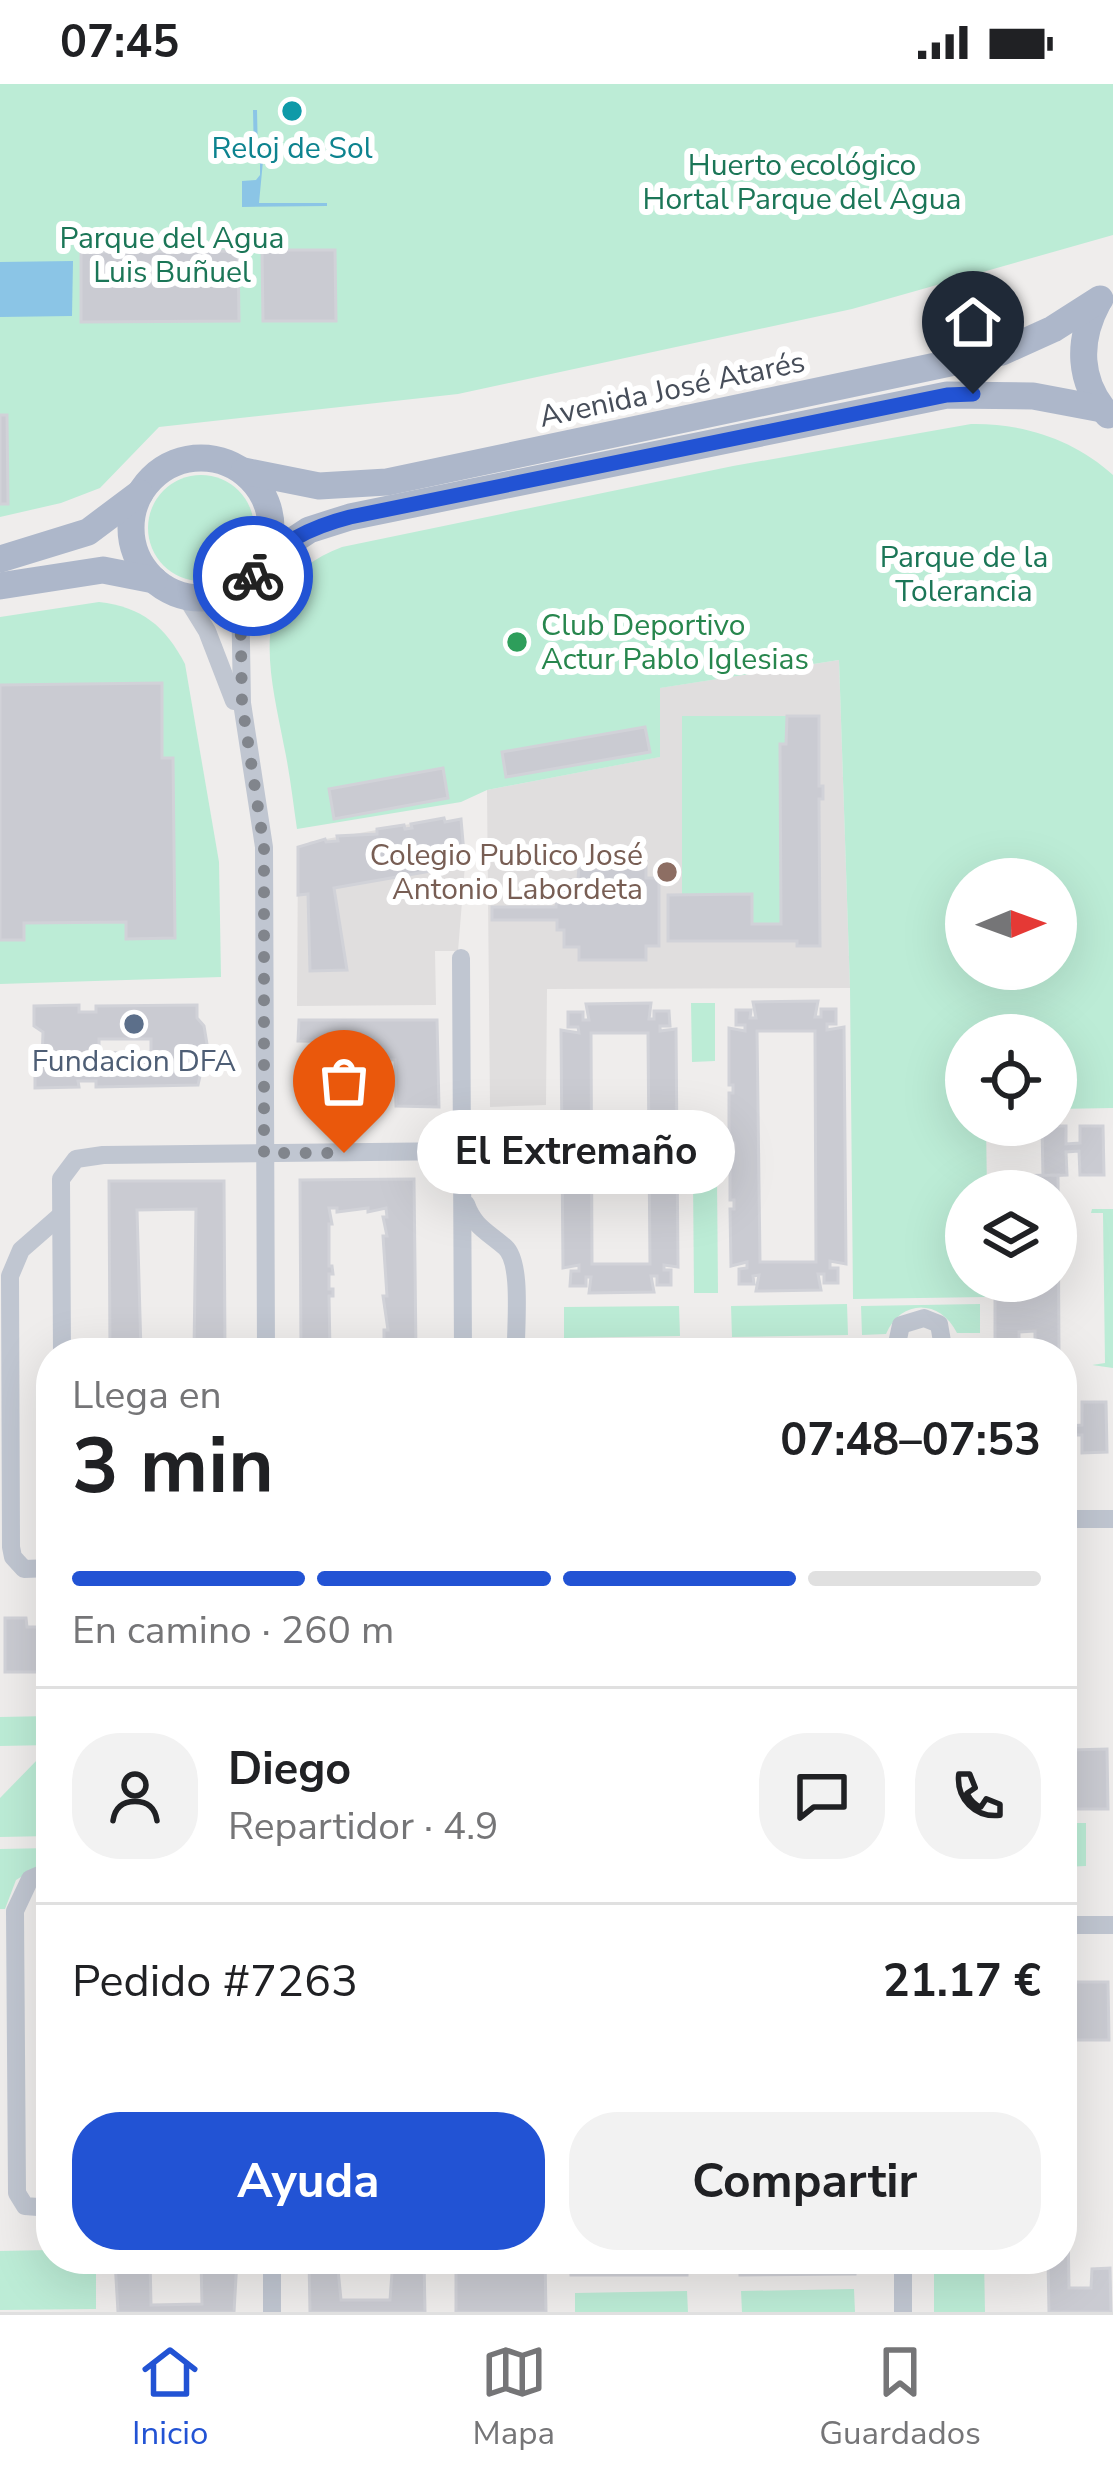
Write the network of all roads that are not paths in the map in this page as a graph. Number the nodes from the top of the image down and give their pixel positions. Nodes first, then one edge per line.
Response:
1 (1106, 292) edge
2 (1108, 415) edge
3 (244, 471) junction
4 (140, 493) junction
5 (0, 559) edge
6 (265, 559) junction
7 (154, 580) junction
8 (0, 586) edge
9 (240, 587) junction
10 (186, 597) junction
11 (246, 732) junction
12 (461, 958) dead end
13 (463, 1151) junction
14 (264, 1153) junction
15 (464, 1199) junction
16 (61, 1215) junction
17 (496, 1241) junction
18 (16, 1258) junction
19 (463, 1268) junction
20 (62, 1270) junction
21 (62, 1338) edge
22 (266, 1338) edge
23 (464, 1338) edge
24 (516, 1338) edge
25 (898, 1338) edge
26 (943, 1338) edge
27 (1077, 1519) edge
28 (1113, 1519) edge
29 (36, 1569) edge
30 (36, 1876) edge
31 (36, 1888) edge
32 (19, 1898) junction
33 (1077, 1925) edge
34 (1113, 1925) edge
35 (36, 2207) edge
36 (272, 2274) edge
37 (903, 2274) edge
38 (272, 2312) edge
39 (903, 2312) edge

1 - 2 main road
1 - 3 main road, Avenida José Atarés
2 - 6 main road, Avenida José Atarés
3 - 4 main road
3 - 6 main road
4 - 5 main road
4 - 7 main road
6 - 9 main road
7 - 8 main road
7 - 10 main road
9 - 10 main road
9 - 11 street
10 - 11 street
11 - 14 street
12 - 13 street
13 - 14 street
13 - 15 street
14 - 16 street
14 - 22 street
15 - 17 street
15 - 19 street
16 - 18 street
16 - 20 street
17 - 19 street
17 - 24 street
18 - 20 street
18 - 29 street
19 - 23 street
20 - 21 street
25 - 26 street
27 - 28 street
30 - 32 street
31 - 32 street
32 - 35 street
33 - 34 street
36 - 38 street
37 - 39 street

